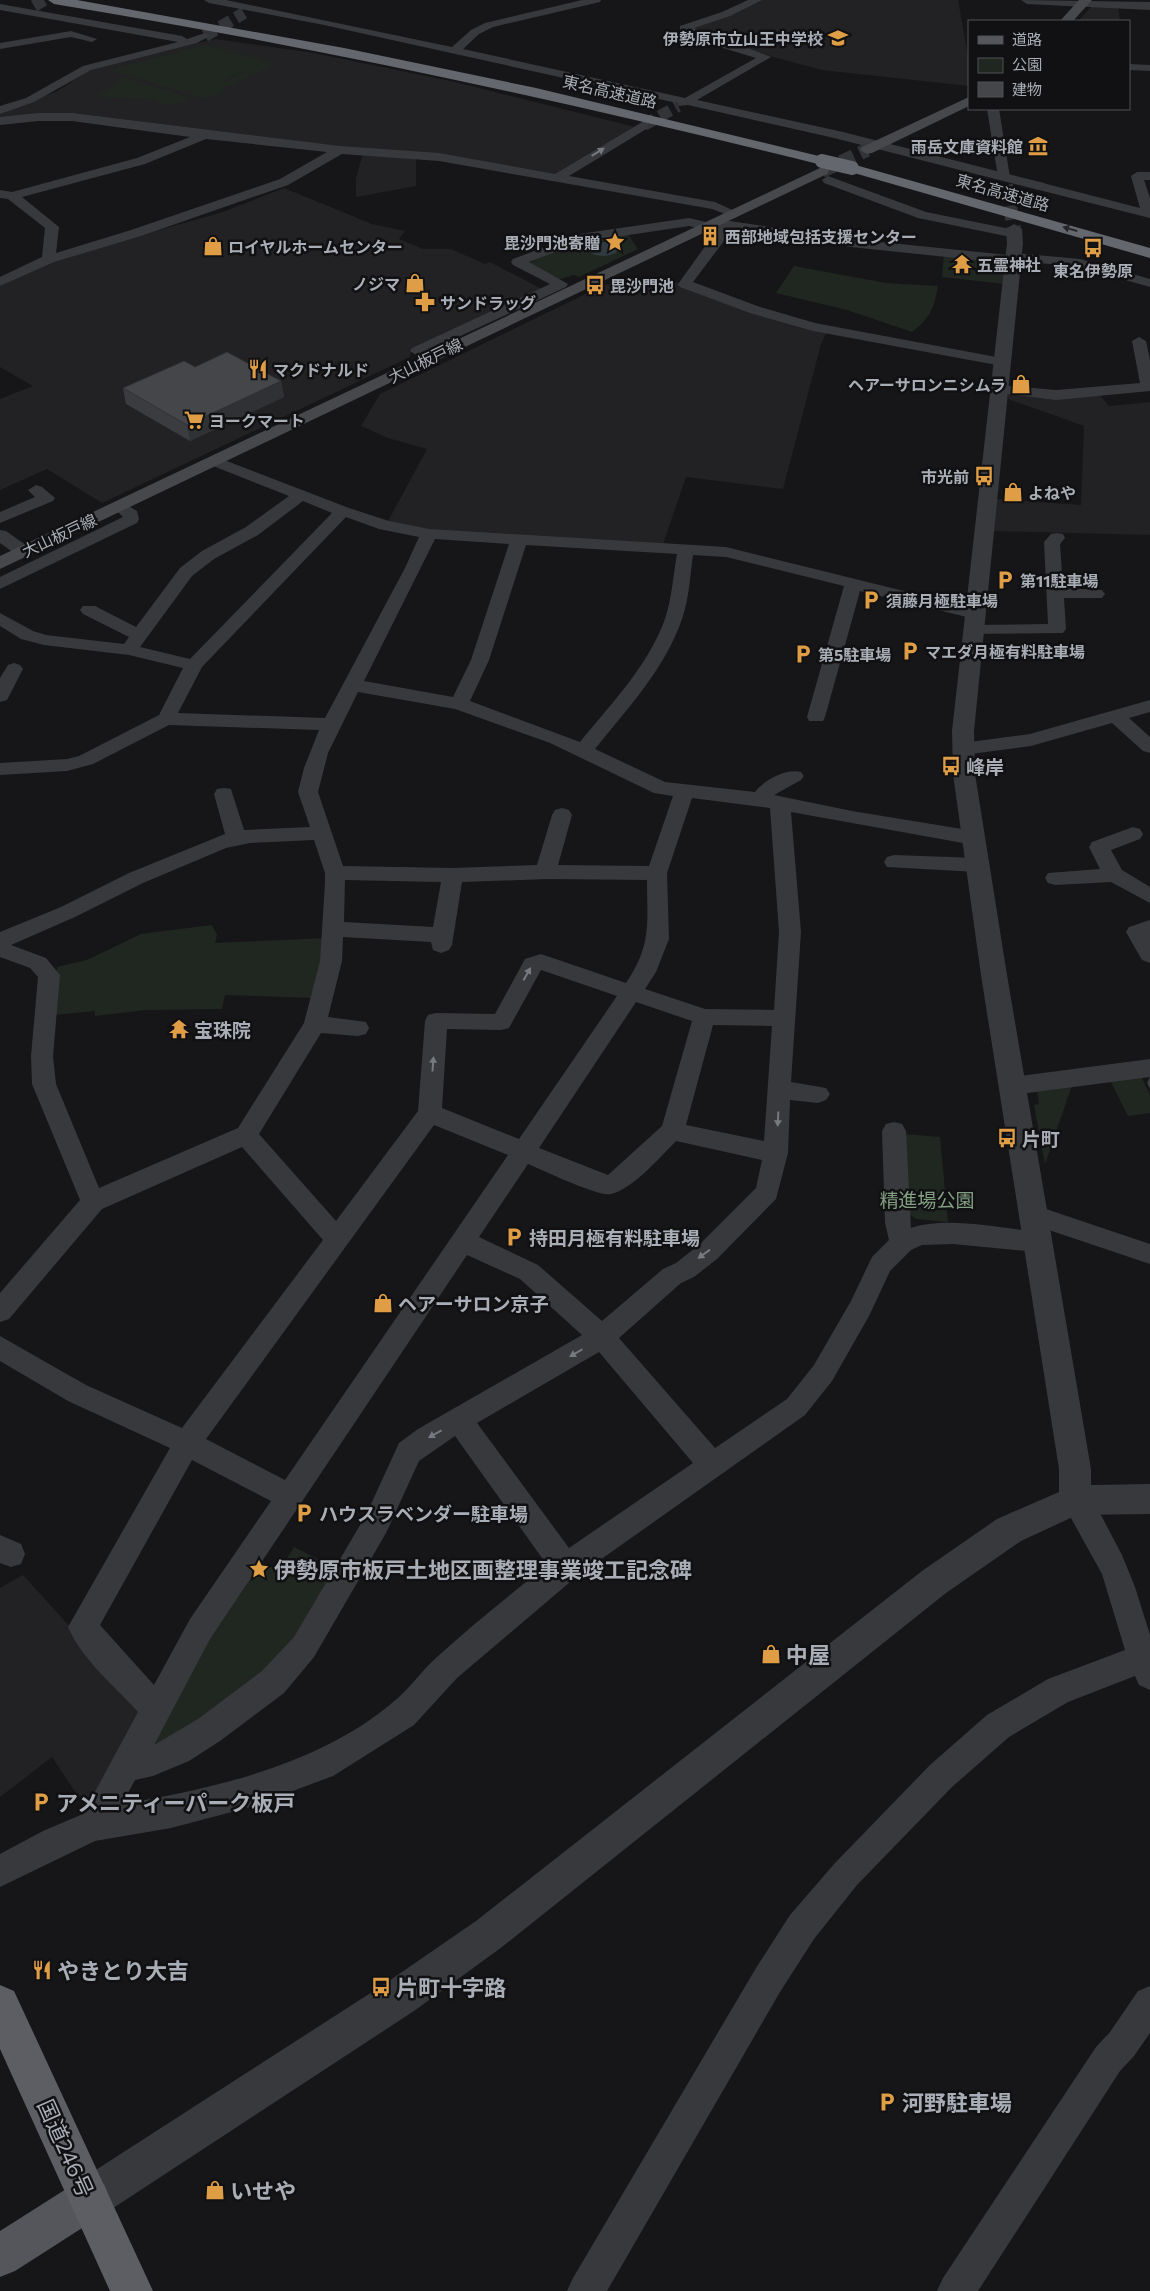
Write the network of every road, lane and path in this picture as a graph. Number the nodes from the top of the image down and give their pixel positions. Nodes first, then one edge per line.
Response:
1 (54, 0) edge
2 (109, 0) edge
3 (209, 0) edge
4 (596, 0) edge
5 (757, 0) edge
6 (1027, 0) edge
7 (1085, 1) edge
8 (1150, 6) edge
9 (0, 7) edge
10 (29, 10) junction
11 (1067, 20) edge
12 (64, 36) junction
13 (205, 36) tunnel mouth
14 (193, 41) junction
15 (0, 46) edge
16 (454, 51) junction
17 (126, 57) junction
18 (1130, 67) edge
19 (1150, 68) edge
20 (968, 102) edge
21 (682, 104) junction
22 (0, 110) edge
23 (993, 110) edge
24 (0, 121) edge
25 (644, 125) tunnel mouth
26 (205, 135) junction
27 (843, 136) joint
28 (340, 150) junction
29 (865, 156) junction
30 (824, 170) junction
31 (1150, 176) edge
32 (556, 178) junction
33 (1005, 181) junction
34 (1038, 186) joint
35 (6, 195) edge
36 (1149, 214) edge
37 (732, 219) junction
38 (710, 224) junction
39 (1150, 240) edge
40 (1014, 245) junction
41 (1150, 253) edge
42 (49, 259) junction
43 (0, 282) edge
44 (1150, 282) edge
45 (1139, 341) dead end
46 (430, 358) junction
47 (1002, 362) junction
48 (1149, 387) edge
49 (999, 389) junction
50 (214, 461) junction
51 (301, 495) junction
52 (46, 496) dead end
53 (120, 506) junction
54 (344, 512) junction
55 (0, 518) edge
56 (429, 534) junction
57 (0, 535) edge
58 (1057, 538) dead end
59 (520, 540) junction
60 (686, 549) junction
61 (24, 552) junction
62 (0, 563) edge
63 (0, 584) edge
64 (853, 584) junction
65 (1055, 593) junction
66 (1096, 594) dead end
67 (89, 610) dead end
68 (0, 618) edge
69 (974, 622) junction
70 (140, 634) junction
71 (129, 650) junction
72 (194, 665) junction
73 (353, 686) junction
74 (458, 704) junction
75 (1150, 706) edge
76 (816, 716) dead end
77 (1116, 716) junction
78 (166, 719) junction
79 (333, 724) junction
80 (1150, 747) edge
81 (963, 749) junction
82 (583, 751) junction
83 (0, 769) edge
84 (794, 776) dead end
85 (684, 791) junction
86 (224, 794) dead end
87 (770, 801) junction
88 (562, 815) dead end
89 (322, 833) junction
90 (1133, 834) dead end
91 (236, 837) junction
92 (974, 838) junction
93 (894, 862) dead end
94 (977, 865) junction
95 (335, 872) junction
96 (548, 872) junction
97 (657, 873) junction
98 (453, 876) junction
99 (1114, 876) junction
100 (1055, 878) dead end
101 (1150, 896) edge
102 (1150, 927) edge
103 (334, 929) junction
104 (0, 941) edge
105 (0, 949) edge
106 (1150, 955) edge
107 (633, 991) junction
108 (704, 1017) junction
109 (782, 1018) junction
110 (315, 1024) junction
111 (358, 1028) dead end
112 (1150, 1068) edge
113 (1012, 1086) junction
114 (780, 1090) junction
115 (818, 1094) dead end
116 (430, 1113) junction
117 (672, 1131) junction
118 (894, 1131) dead end
119 (246, 1135) junction
120 (524, 1152) junction
121 (776, 1153) junction
122 (93, 1202) junction
123 (1036, 1228) junction
124 (337, 1239) junction
125 (463, 1241) junction
126 (902, 1243) junction
127 (1150, 1254) edge
128 (0, 1311) edge
129 (602, 1337) junction
130 (0, 1346) edge
131 (460, 1421) junction
132 (187, 1443) junction
133 (712, 1465) junction
134 (290, 1497) junction
135 (1150, 1498) edge
136 (1075, 1500) junction
137 (566, 1567) junction
138 (1146, 1667) edge
139 (156, 1709) junction
140 (128, 1766) junction
141 (94, 1825) junction
142 (0, 1871) edge
143 (1150, 2003) edge
144 (0, 2005) edge
145 (89, 2199) junction
146 (0, 2256) edge
147 (132, 2291) edge
148 (586, 2291) edge
149 (956, 2291) edge

1 - 30 highway, 東名高速道路
2 - 29 highway, 東名高速道路
3 - 16 street
4 - 16 street
5 - 21 street
6 - 7 street
7 - 8 street
7 - 11 main road
9 - 10 street
10 - 12 street
10 - 14 street
12 - 15 street
12 - 17 street
13 - 14 street
14 - 17 street
16 - 21 street
17 - 22 street
18 - 19 street
20 - 29 main road
21 - 27 street
23 - 33 street
24 - 26 street
32 -> 25 street
26 - 28 street
26 - 35 street
27 - 29 street
28 - 32 street
28 - 42 street
29 - 30 highway, 東名高速道路, bridge
29 - 33 street
29 - 39 highway, 東名高速道路
41 -> 29 highway, 東名高速道路
30 - 37 main road, 大山板戸線
30 - 40 street
31 - 36 street
32 - 37 street
33 - 34 street
34 - 36 street
35 - 42 street
37 - 38 main road, 大山板戸線
37 - 40 street
37 - 47 street
38 - 46 main road, 大山板戸線
38 - 46 street
40 - 44 street
40 - 47 street
42 - 43 street
45 - 48 street
46 - 50 main road, 大山板戸線
47 - 49 street
48 - 49 street
49 - 69 street
50 - 51 street
50 - 53 main road, 大山板戸線
51 - 54 street
51 - 70 street
52 - 55 street
53 - 61 main road, 大山板戸線
53 - 63 street
54 - 56 street
54 - 72 street
56 - 59 street
56 - 73 street
57 - 61 street
58 - 65 street
59 - 60 street
59 - 74 street
60 - 64 street
60 - 82 street
61 - 62 main road, 大山板戸線
64 - 69 street
64 - 76 street
65 - 66 street
65 - 69 street
67 - 70 street
68 - 71 street
69 - 81 street
70 - 71 street
71 - 72 street
72 - 78 street
73 - 74 street
73 - 79 street
74 - 82 street
75 - 77 street
77 - 80 street
77 - 81 street
78 - 79 street
78 - 83 street
79 - 89 street
81 - 92 street
82 - 85 street
84 - 87 street
85 - 87 street
85 - 97 street
86 - 91 street
87 - 92 street
87 - 109 street
88 - 96 street
89 - 91 street
89 - 95 street
90 - 99 street
91 - 104 street
92 - 94 street
93 - 94 street
94 - 113 street
95 - 98 street
95 - 103 street
96 - 97 street
96 - 98 street
97 - 107 street
98 - 103 street
99 - 100 street
99 - 101 street
102 - 106 street
103 - 110 street
105 - 122 street
107 - 108 street
116 -> 107 street
107 - 120 street
108 - 109 street
108 - 117 street
109 - 114 street
110 - 111 street
110 - 119 street
112 - 113 street
113 - 123 street
114 - 115 street
114 -> 121 street
116 - 120 street
116 - 124 street
117 - 120 street
117 - 121 street
118 - 126 street
119 - 122 street
119 - 124 street
120 - 125 street
121 -> 129 street
122 - 128 street
123 - 126 street
123 - 127 street
123 - 136 street
124 - 132 street
125 - 129 street
125 - 134 street
126 - 133 street
129 -> 131 street
129 - 133 street
130 - 132 street
131 - 137 street
131 -> 140 street
132 - 134 street
132 - 139 street
133 - 137 street
134 - 139 street
135 - 136 street
136 - 138 street
136 - 145 street
137 - 141 street
138 - 148 street
139 - 140 street
140 - 141 street
141 - 142 street
143 - 149 street
144 - 145 highway, 国道246号
145 - 146 main road
145 - 147 highway, 国道246号

